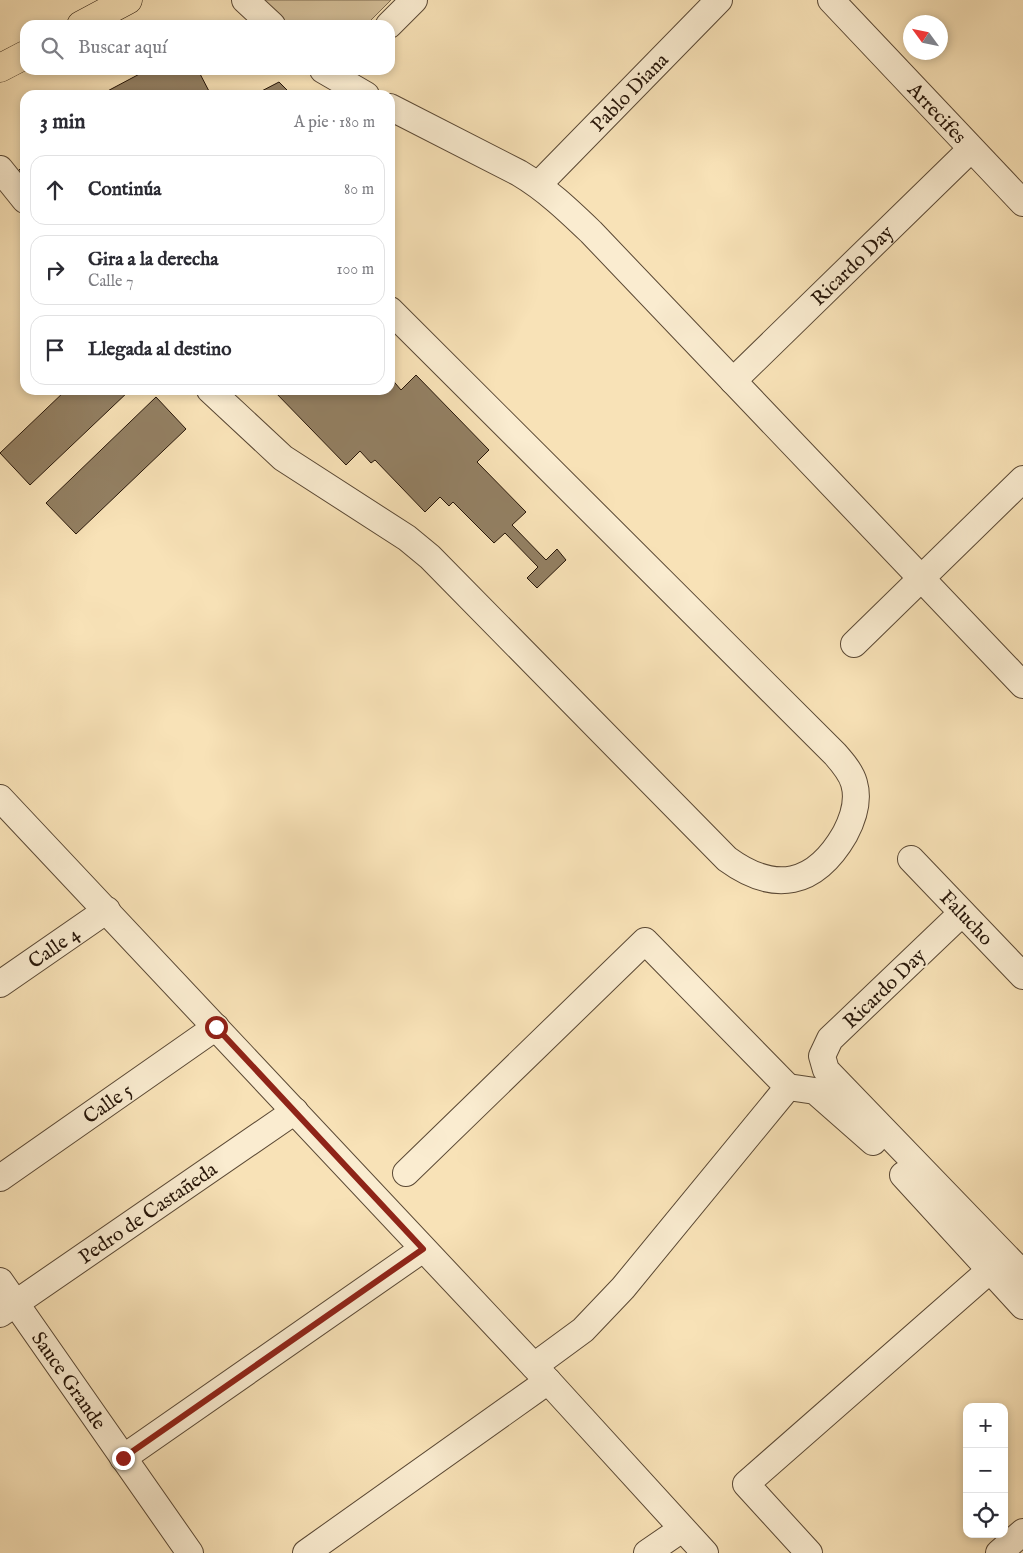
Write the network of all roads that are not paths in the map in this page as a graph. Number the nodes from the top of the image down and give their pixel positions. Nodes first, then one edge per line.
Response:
1 (128, 0) edge
2 (245, 0) edge
3 (414, 0) edge
4 (719, 0) edge
5 (831, 0) edge
6 (90, 20) edge
7 (267, 20) edge
8 (393, 20) edge
9 (20, 58) edge
10 (0, 68) edge
11 (336, 75) edge
12 (358, 90) edge
13 (395, 110) edge
14 (971, 150) junction
15 (0, 169) edge
16 (539, 184) junction
17 (20, 194) edge
18 (1023, 203) edge
19 (395, 315) edge
20 (733, 381) junction
21 (215, 395) edge
22 (1023, 479) edge
23 (922, 579) junction
24 (854, 644) dead end
25 (1023, 685) edge
26 (0, 798) edge
27 (911, 859) dead end
28 (107, 910) junction
29 (962, 913) junction
30 (1023, 976) edge
31 (0, 984) edge
32 (216, 1027) junction
33 (788, 1087) junction
34 (295, 1111) junction
35 (406, 1172) dead end
36 (0, 1178) edge
37 (423, 1249) junction
38 (1012, 1265) edge
39 (0, 1282) edge
40 (1023, 1306) edge
41 (8, 1309) edge
42 (541, 1374) junction
43 (123, 1458) junction
44 (682, 1529) junction
45 (1023, 1532) edge
46 (190, 1553) edge
47 (306, 1553) edge
48 (647, 1553) edge
49 (705, 1553) edge
50 (808, 1553) edge
51 (999, 1553) edge

1 - 6 main road
2 - 7 street
3 - 8 street
4 - 16 street, Pablo Diana
5 - 14 street, Arrecifes
9 - 10 main road
11 - 12 street
13 - 16 street
14 - 18 street, Arrecifes
14 - 20 street, Ricardo Day
15 - 17 street
16 - 20 street
19 - 21 street
20 - 23 street
22 - 23 street
23 - 24 street
23 - 25 street
26 - 28 street
27 - 29 street, Falucho
28 - 31 street, Calle 4
28 - 32 street
29 - 30 street, Falucho
29 - 38 street, Ricardo Day
32 - 34 street
32 - 36 street, Calle 5
33 - 35 street
33 - 38 street
33 - 42 street
34 - 37 street
34 - 41 street, Pedro de Castañeda
37 - 42 street
37 - 43 street
38 - 40 street
38 - 50 street
39 - 41 street, Sauce Grande
41 - 43 street, Sauce Grande
42 - 44 street
42 - 47 street
43 - 46 street, Sauce Grande
44 - 48 street
44 - 49 street
45 - 51 street

